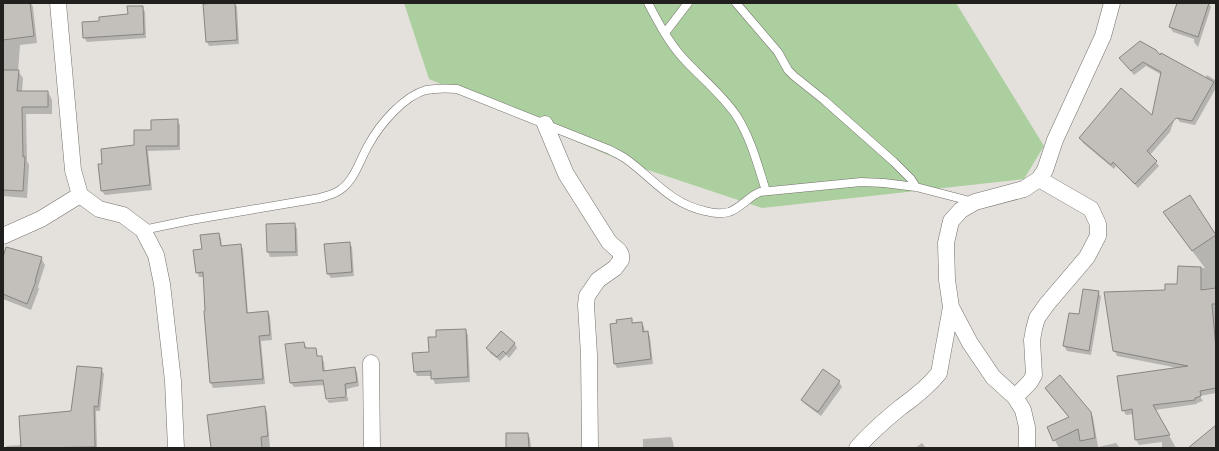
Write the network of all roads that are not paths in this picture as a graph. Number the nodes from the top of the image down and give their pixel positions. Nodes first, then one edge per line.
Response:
1 (58, 3) edge
2 (648, 3) edge
3 (688, 3) edge
4 (736, 3) edge
5 (1112, 3) edge
6 (665, 33) junction
7 (545, 124) junction
8 (1039, 179) junction
9 (916, 187) junction
10 (766, 191) junction
11 (80, 194) junction
12 (975, 202) junction
13 (143, 230) junction
14 (3, 236) edge
15 (951, 308) junction
16 (371, 363) dead end
17 (1015, 397) junction
18 (871, 441) edge
19 (176, 448) edge
20 (372, 448) edge
21 (590, 448) edge
22 (857, 448) edge
23 (1027, 448) edge

1 - 11 street
2 - 6 lane
3 - 6 lane
4 - 9 lane
5 - 8 street
6 - 10 lane
7 - 10 lane
7 - 13 lane
7 - 21 street
8 - 12 street
8 - 17 street
9 - 10 lane
9 - 12 lane
11 - 13 street
11 - 14 street
12 - 15 street
13 - 19 street
15 - 17 street
15 - 18 street
16 - 20 street
17 - 23 street
18 - 22 street

